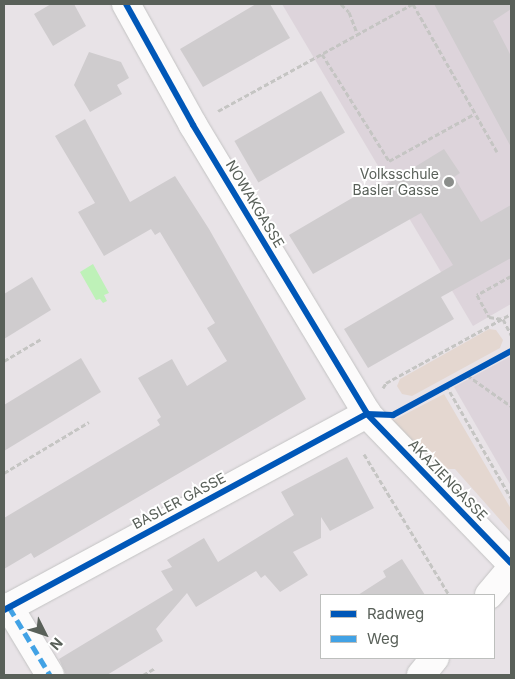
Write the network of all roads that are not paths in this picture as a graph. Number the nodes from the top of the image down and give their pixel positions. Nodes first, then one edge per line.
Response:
1 (126, 4) edge
2 (357, 420) junction
3 (511, 563) edge
4 (511, 569) edge
5 (490, 594) edge
6 (6, 609) edge
7 (434, 659) edge
8 (50, 675) edge
9 (420, 675) edge

1 - 2 street, NOWAKGASSE
2 - 3 street, AKAZIENGASSE
2 - 6 street, BASLER GASSE
4 - 5 street
6 - 8 street
7 - 9 street

